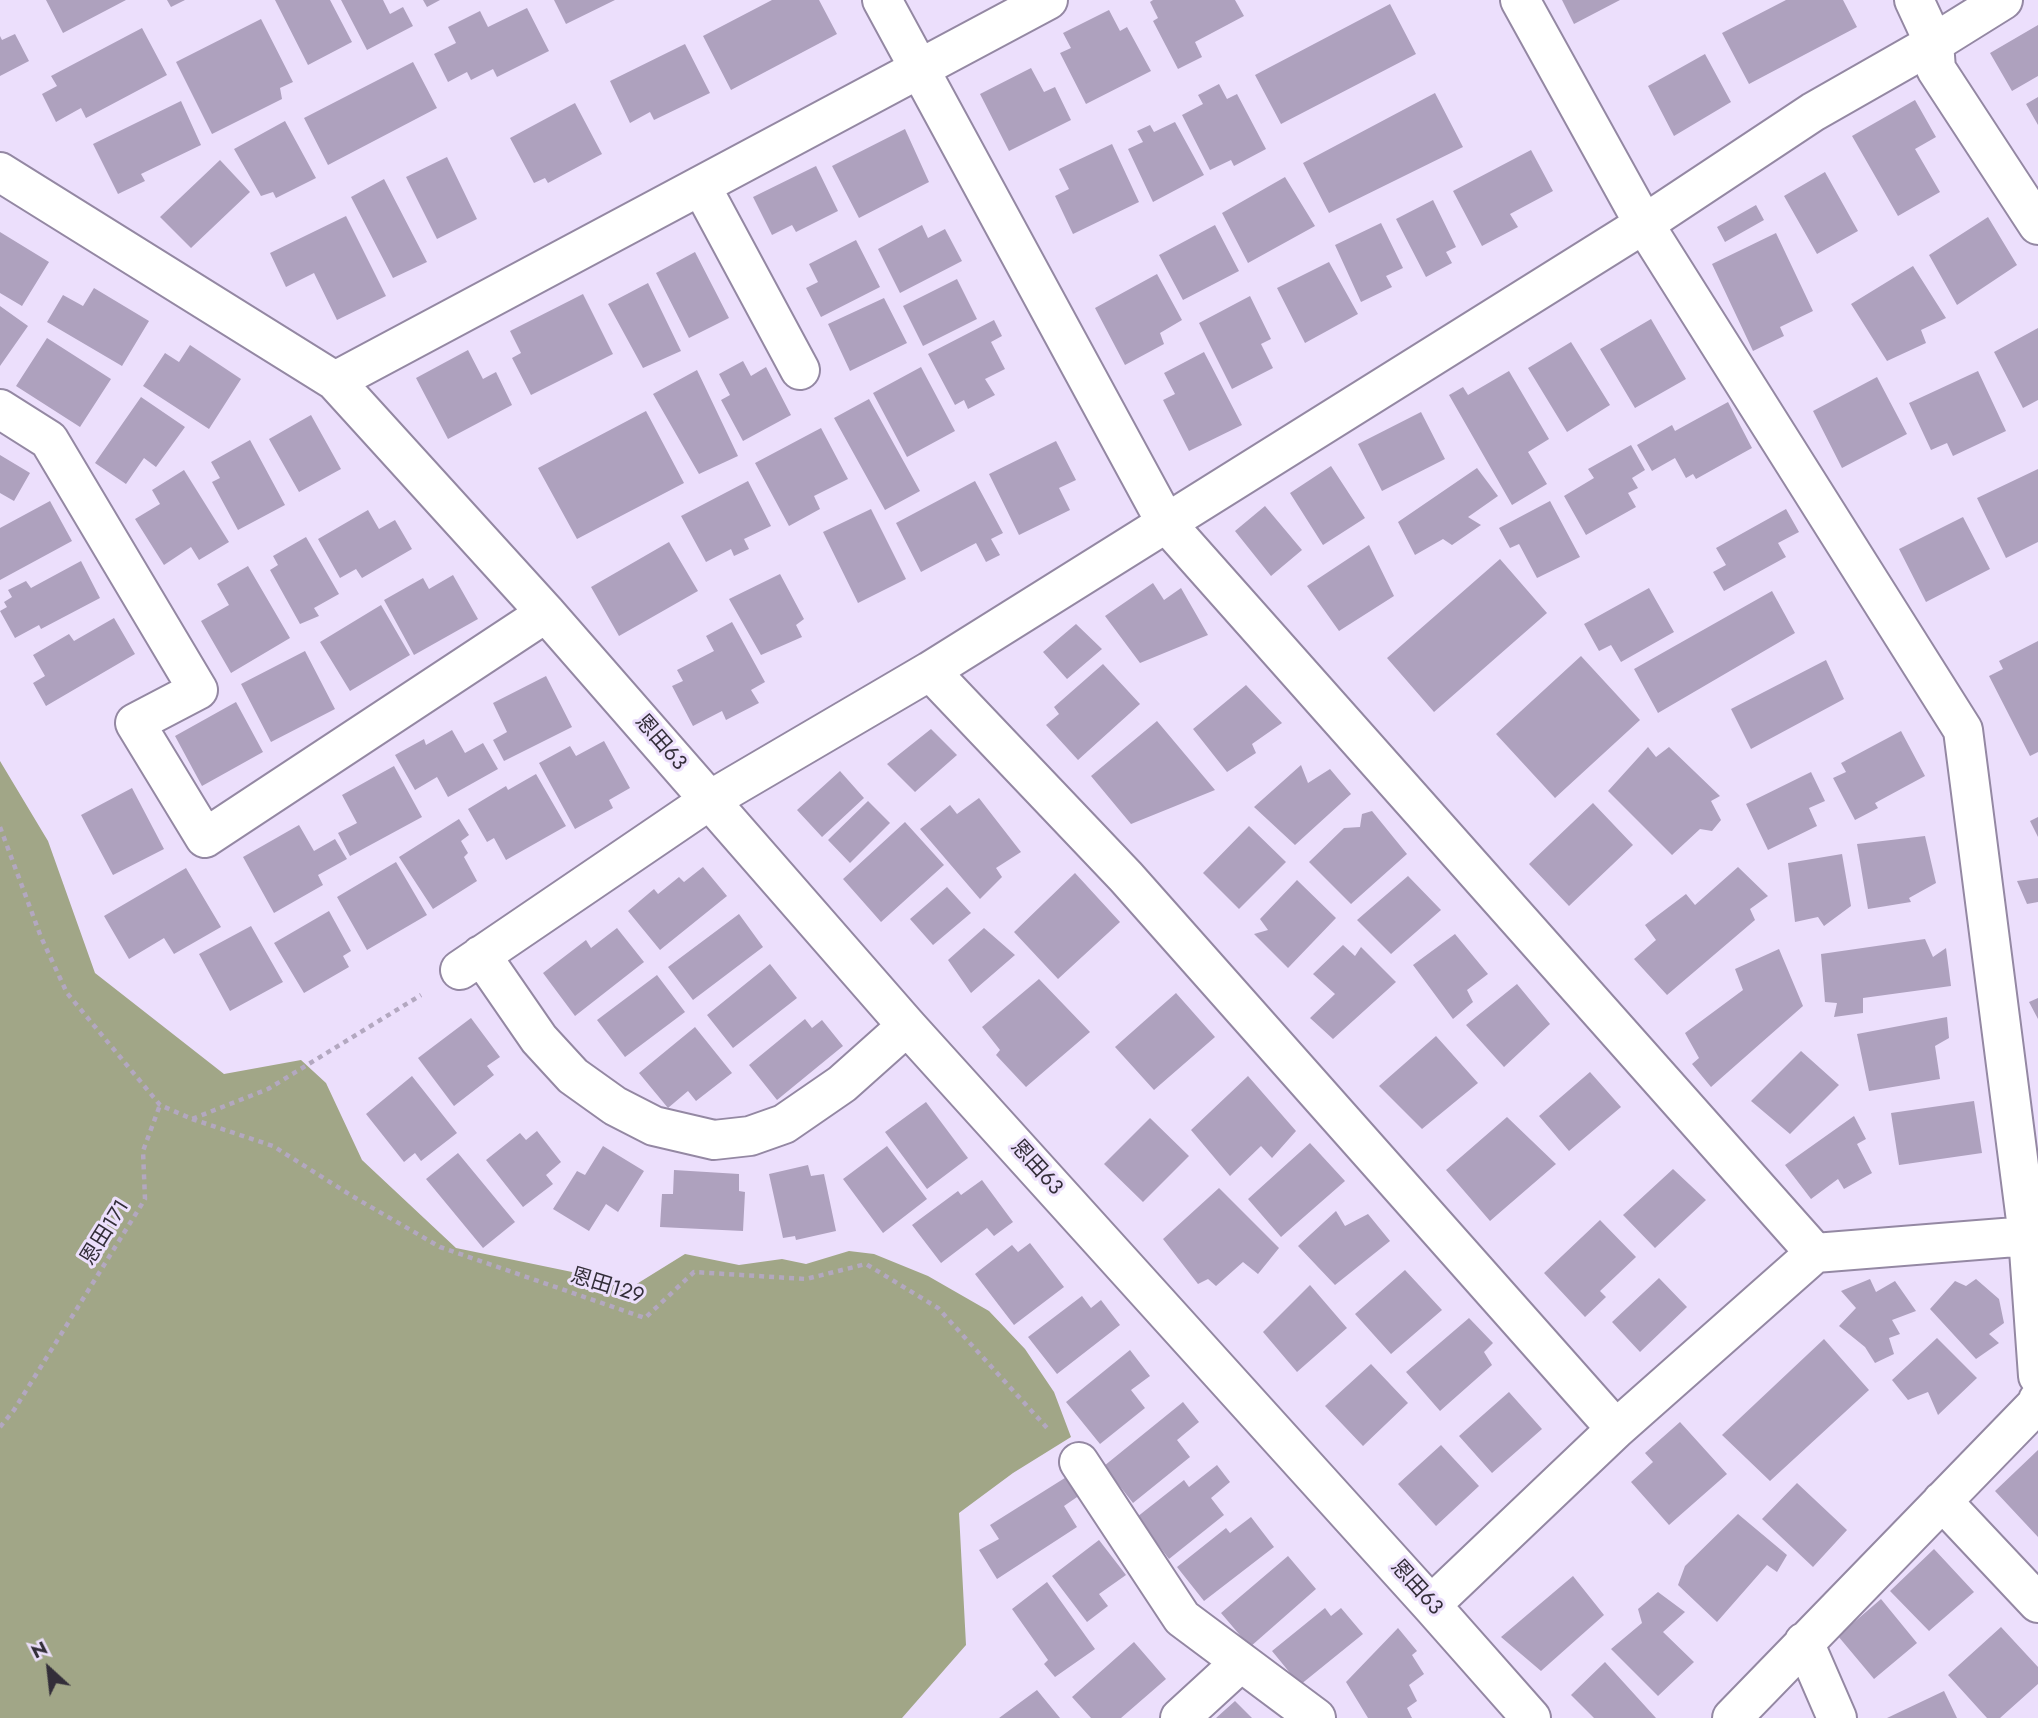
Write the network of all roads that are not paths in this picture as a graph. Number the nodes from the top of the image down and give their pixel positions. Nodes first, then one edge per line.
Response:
1 (882, 0) edge
2 (1048, 0) edge
3 (1520, 0) edge
4 (1914, 0) edge
5 (2003, 0) edge
6 (1934, 43) junction
7 (920, 69) junction
8 (0, 172) edge
9 (701, 186) junction
10 (1644, 224) junction
11 (2038, 225) edge
12 (800, 370) dead end
13 (335, 381) junction
14 (0, 409) edge
15 (1166, 523) junction
16 (546, 613) junction
17 (930, 671) junction
18 (710, 800) junction
19 (907, 1026) junction
20 (2028, 1236) junction
21 (1815, 1253) junction
22 (2038, 1377) edge
23 (2038, 1400) edge
24 (1616, 1429) junction
25 (1079, 1462) road end
26 (1942, 1501) junction
27 (2038, 1603) edge
28 (1432, 1605) junction
29 (1804, 1642) junction
30 (1241, 1662) junction
31 (1180, 1718) edge
32 (1316, 1718) edge
33 (1531, 1718) edge
34 (1731, 1718) edge
35 (1837, 1718) edge

1 - 7 street
2 - 7 street
3 - 10 street
4 - 6 street
5 - 6 street
6 - 10 street
6 - 11 street
7 - 9 street
7 - 15 street
8 - 13 street, 恩田63
9 - 12 street
9 - 13 street
10 - 15 street
10 - 20 street
13 - 16 street, 恩田63
14 - 16 street
15 - 17 street
15 - 21 street
16 - 18 street, 恩田63 / 恩田63
17 - 18 street
17 - 24 street
18 - 19 street, 恩田63 / 恩田63
18 - 19 street
19 - 28 street, 恩田63 / 恩田63
20 - 21 street
20 - 22 street
21 - 24 street
23 - 26 street
24 - 28 street
25 - 30 street
26 - 27 street
26 - 29 street
28 - 33 street, 恩田63 / 恩田63
29 - 34 street
29 - 35 street
30 - 31 street
30 - 32 street

